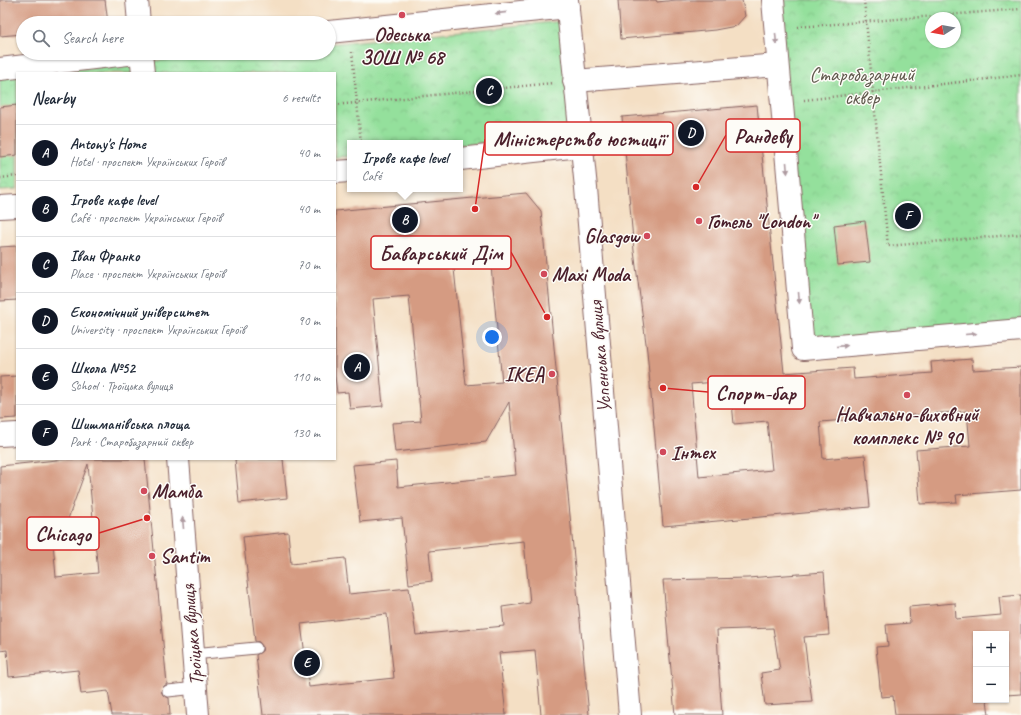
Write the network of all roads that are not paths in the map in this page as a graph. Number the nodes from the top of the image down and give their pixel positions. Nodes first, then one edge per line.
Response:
1 (137, 0) edge
2 (773, 0) edge
3 (567, 4) edge
4 (138, 16) edge
5 (339, 31) edge
6 (76, 60) edge
7 (142, 60) edge
8 (778, 65) junction
9 (0, 69) edge
10 (143, 72) edge
11 (574, 81) junction
12 (580, 146) junction
13 (463, 159) edge
14 (347, 171) edge
15 (336, 172) edge
16 (16, 206) edge
17 (0, 208) edge
18 (1021, 330) edge
19 (16, 434) edge
20 (0, 435) edge
21 (178, 460) edge
22 (256, 648) dead end
23 (193, 654) junction
24 (196, 688) junction
25 (168, 691) dead end
26 (198, 715) edge
27 (630, 715) edge

1 - 4 street
2 -> 8 street
3 -> 5 street
3 - 11 street, Успенська вулиця
6 - 9 street
7 - 10 street
8 - 11 street
8 -> 18 street
11 - 12 street, Успенська вулиця
12 - 13 street
12 - 27 street, Успенська вулиця
14 - 15 street
16 - 17 street
19 - 20 street
23 -> 21 street, Троїцька вулиця
22 - 23 lane
23 - 24 street, Троїцька вулиця
24 - 25 lane
24 - 26 street, Троїцька вулиця

